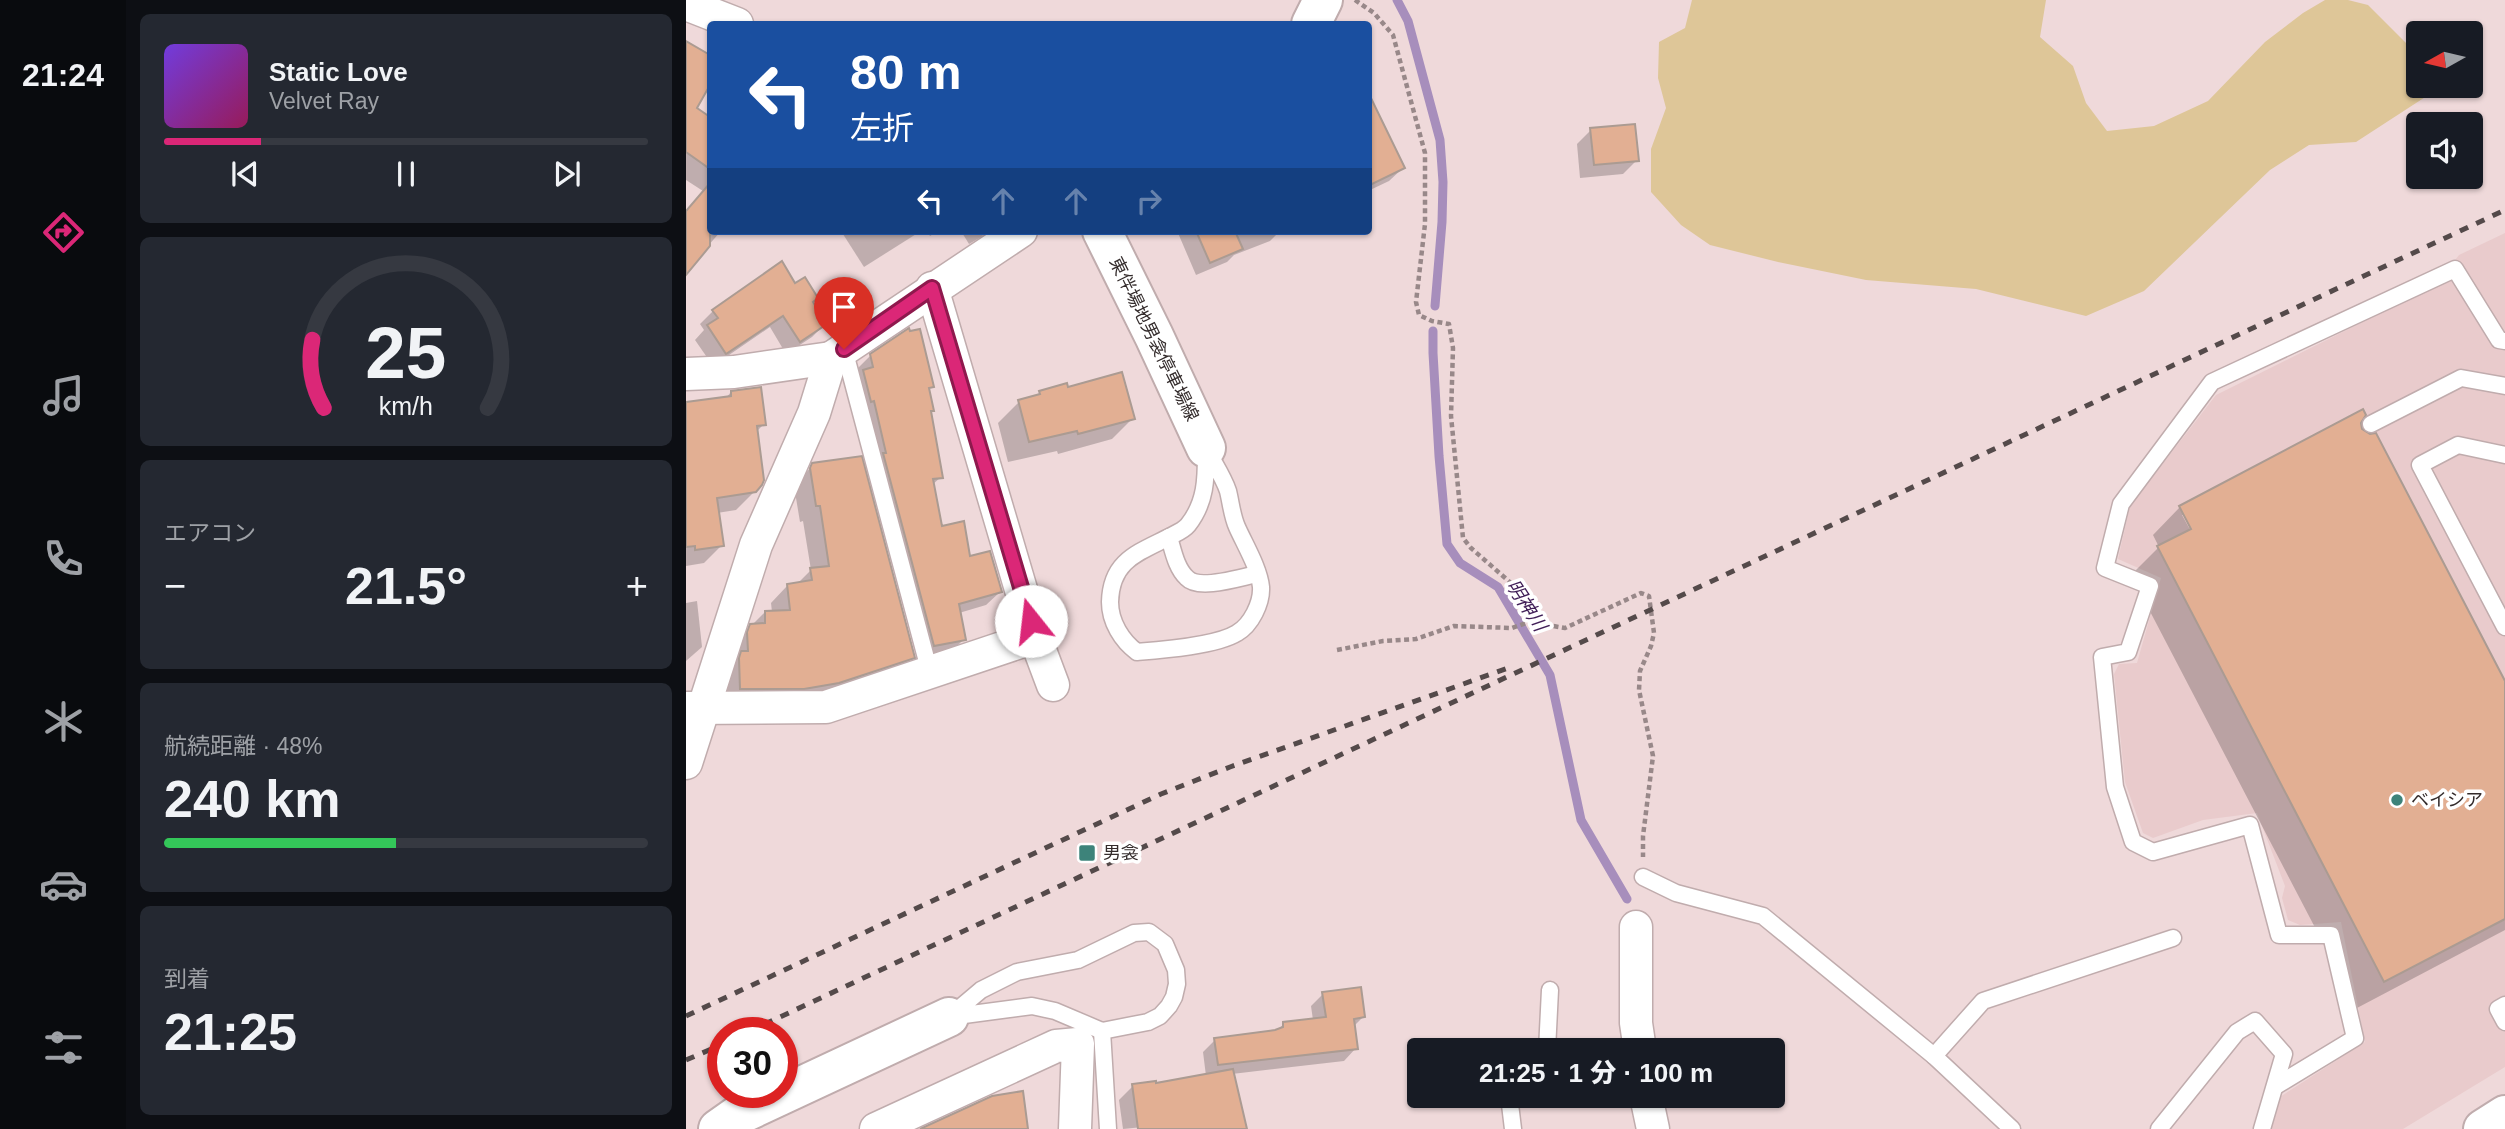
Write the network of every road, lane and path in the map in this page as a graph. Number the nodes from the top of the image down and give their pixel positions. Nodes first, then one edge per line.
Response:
1 (1324, 0) edge
2 (1354, 0) edge
3 (686, 4) edge
4 (729, 21) edge
5 (1313, 21) edge
6 (1015, 235) edge
7 (1104, 235) edge
8 (932, 288) junction
9 (2505, 341) edge
10 (838, 354) junction
11 (686, 374) edge
12 (2505, 386) edge
13 (2371, 424) dead end
14 (1206, 448) junction
15 (2505, 454) edge
16 (1169, 537) junction
17 (1257, 574) junction
18 (1531, 622) junction
19 (2505, 627) edge
20 (1035, 637) junction
21 (1337, 650) dead end
22 (930, 673) junction
23 (1053, 685) dead end
24 (695, 708) edge
25 (686, 763) edge
26 (1643, 877) joint
27 (1636, 927) dead end
28 (2173, 939) dead end
29 (1550, 990) dead end
30 (2505, 1005) edge
31 (949, 1017) junction
32 (2505, 1022) edge
33 (1101, 1031) junction
34 (1548, 1038) edge
35 (1638, 1038) edge
36 (1934, 1056) junction
37 (2276, 1086) junction
38 (1510, 1108) edge
39 (1649, 1108) edge
40 (2505, 1115) edge
41 (718, 1129) edge
42 (876, 1129) edge
43 (1075, 1129) edge
44 (1108, 1129) edge
45 (1513, 1129) edge
46 (1653, 1129) edge
47 (2012, 1129) edge
48 (2159, 1129) edge
49 (2262, 1129) edge
50 (2483, 1129) edge

1 - 5 main road
2 - 18 path
3 - 4 street
6 - 8 street
7 - 14 main road, 東伴場地男衾停車場線
8 - 10 street
8 - 20 street
9 - 37 lane
10 - 11 street
10 - 22 lane
10 - 24 street
12 - 13 lane
14 - 16 lane
14 - 17 lane
15 - 19 lane
16 - 17 lane
16 - 17 lane
18 - 21 path
18 - 26 path
20 - 22 street
20 - 23 street
22 - 24 street
24 - 25 street
26 - 36 lane
27 - 35 street
28 - 36 lane
29 - 34 lane
30 - 32 lane
31 - 33 lane
31 - 33 lane
31 - 41 main road
33 - 44 lane
36 - 47 lane
37 - 48 lane
37 - 49 lane
38 - 45 lane
39 - 46 street
40 - 50 main road
42 - 43 street

